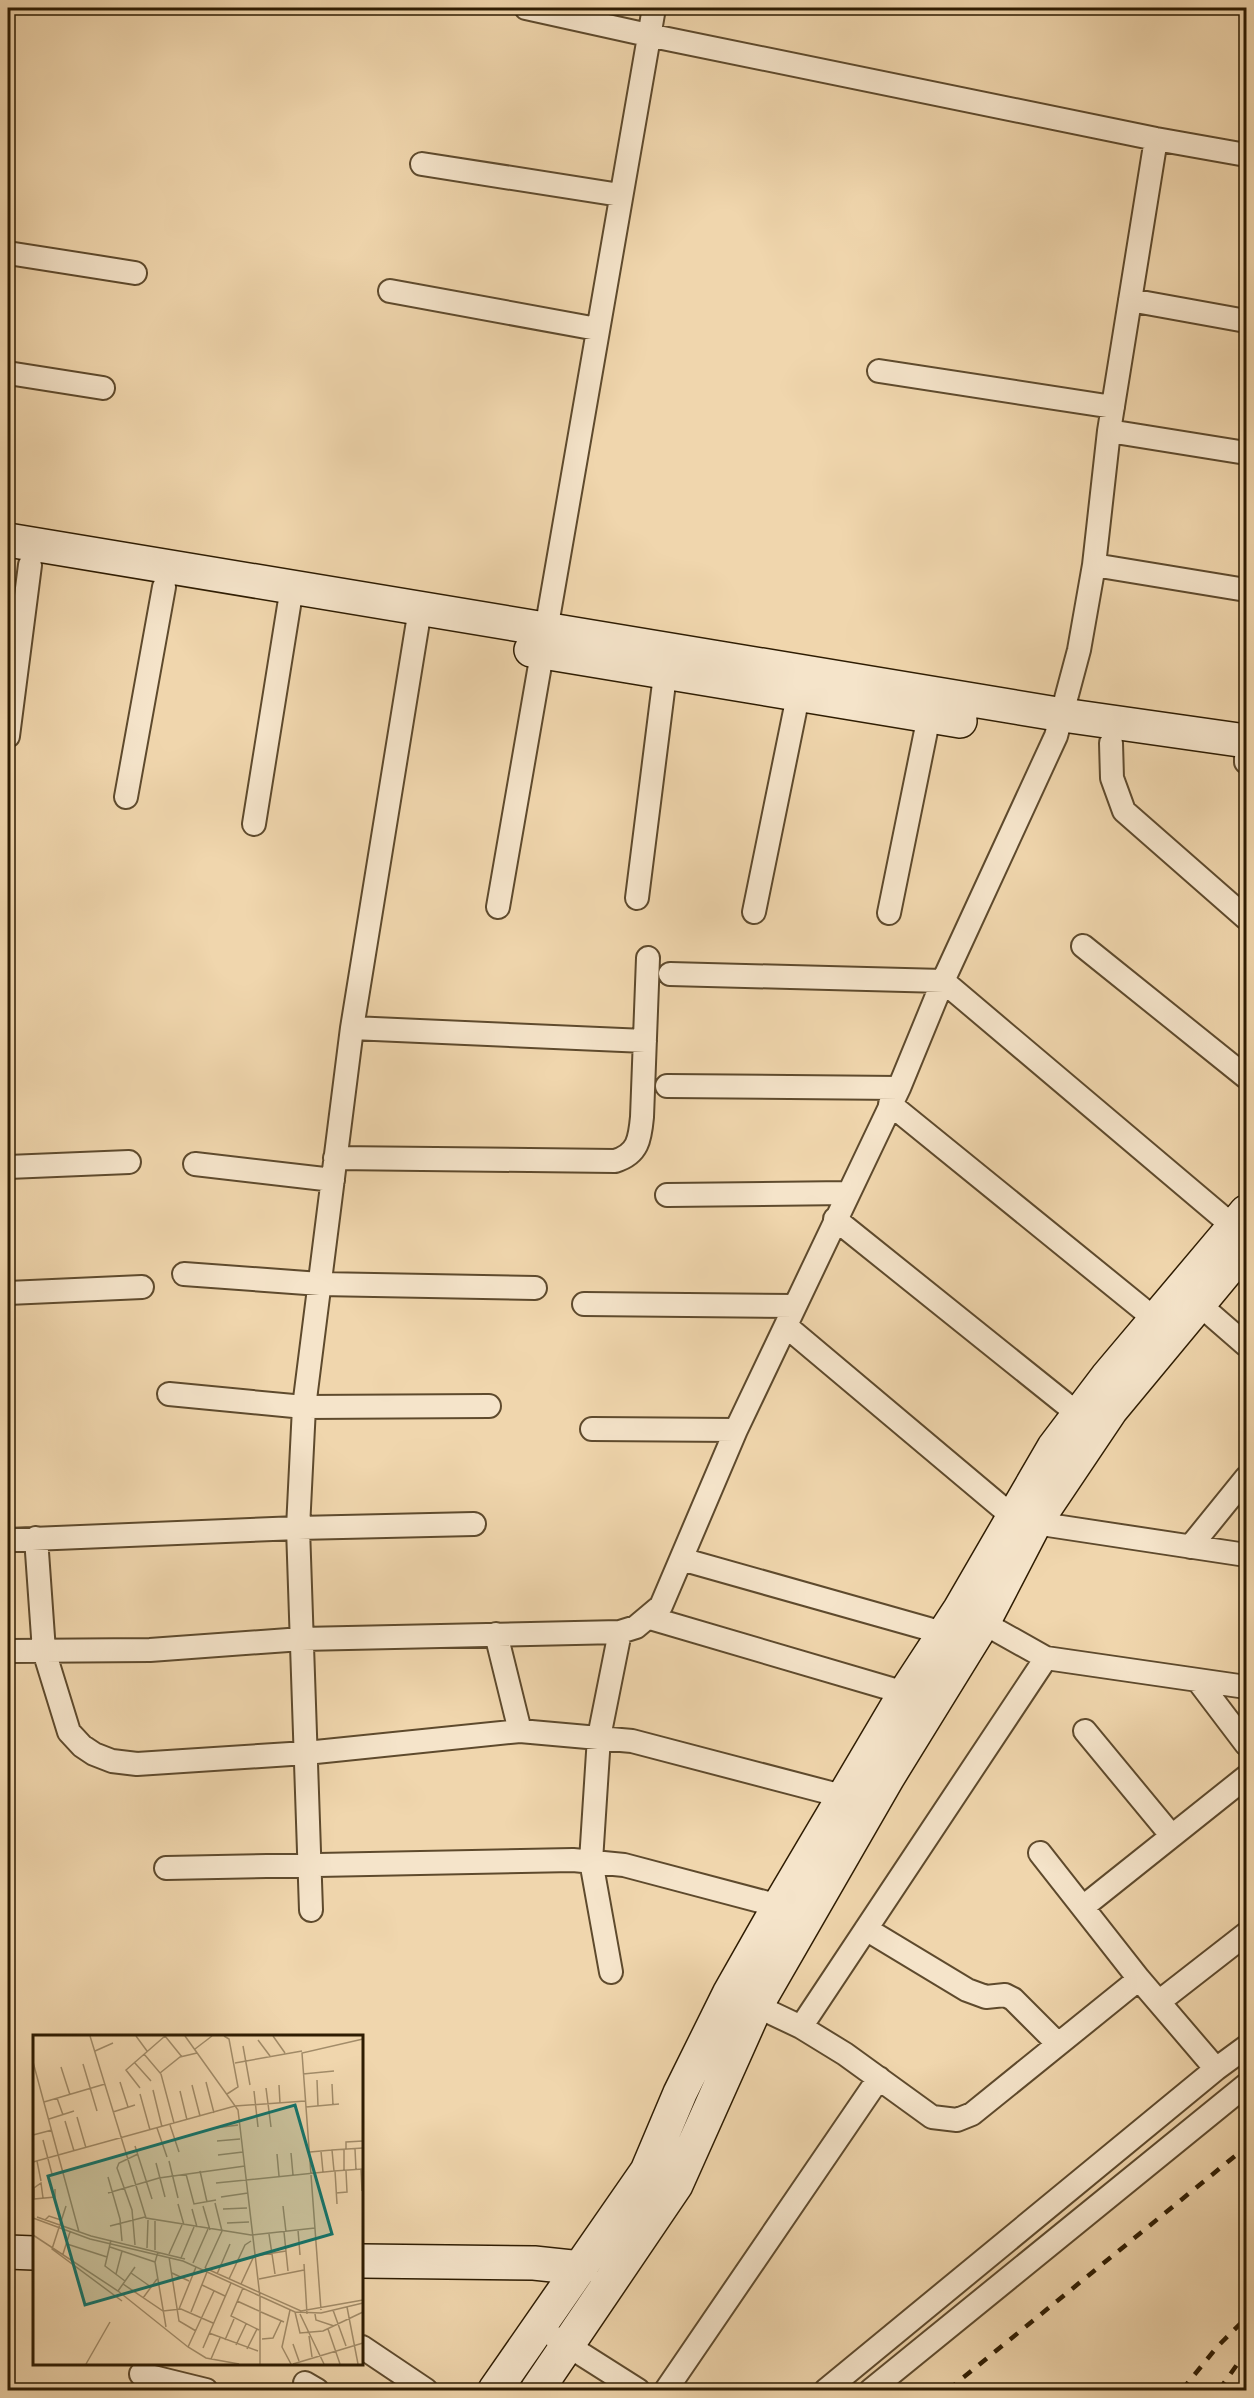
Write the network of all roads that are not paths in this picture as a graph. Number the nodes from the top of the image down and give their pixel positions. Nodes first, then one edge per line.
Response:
1 (526, 8) edge
2 (654, 8) edge
3 (648, 35) junction
4 (1156, 139) junction
5 (1246, 154) edge
6 (422, 164) dead end
7 (620, 195) junction
8 (8, 253) edge
9 (135, 273) dead end
10 (390, 291) dead end
11 (1130, 300) junction
12 (1246, 321) edge
13 (597, 329) junction
14 (879, 371) dead end
15 (8, 373) edge
16 (103, 388) dead end
17 (1113, 407) junction
18 (1109, 431) junction
19 (1246, 453) edge
20 (8, 540) edge
21 (19, 563) edge
22 (1094, 565) junction
23 (164, 587) junction
24 (1246, 590) edge
25 (290, 598) junction
26 (417, 620) junction
27 (544, 641) junction
28 (667, 663) junction
29 (798, 696) junction
30 (929, 716) junction
31 (1060, 726) junction
32 (8, 736) edge
33 (1246, 741) edge
34 (1111, 743) junction
35 (1246, 761) edge
36 (126, 796) dead end
37 (254, 824) dead end
38 (636, 898) dead end
39 (498, 908) dead end
40 (754, 912) dead end
41 (889, 913) dead end
42 (1246, 918) edge
43 (1083, 946) dead end
44 (648, 958) dead end
45 (670, 974) dead end
46 (943, 981) junction
47 (352, 1028) junction
48 (645, 1041) junction
49 (1246, 1077) edge
50 (667, 1086) dead end
51 (894, 1096) junction
52 (335, 1158) junction
53 (129, 1162) dead end
54 (195, 1164) dead end
55 (8, 1167) edge
56 (333, 1180) junction
57 (848, 1192) junction
58 (667, 1195) dead end
59 (835, 1219) junction
60 (1242, 1229) edge
61 (184, 1274) dead end
62 (320, 1284) junction
63 (142, 1287) dead end
64 (535, 1288) dead end
65 (8, 1293) edge
66 (584, 1304) dead end
67 (1200, 1305) junction
68 (790, 1316) junction
69 (1156, 1320) junction
70 (1246, 1345) edge
71 (169, 1394) dead end
72 (489, 1406) dead end
73 (304, 1407) junction
74 (1078, 1414) junction
75 (592, 1429) dead end
76 (736, 1430) junction
77 (1246, 1478) edge
78 (1024, 1519) junction
79 (474, 1524) dead end
80 (298, 1527) junction
81 (36, 1538) junction
82 (8, 1540) edge
83 (1190, 1547) junction
84 (1246, 1555) edge
85 (681, 1559) junction
86 (650, 1618) junction
87 (962, 1621) junction
88 (620, 1632) junction
89 (496, 1634) junction
90 (302, 1639) junction
91 (8, 1651) edge
92 (44, 1651) junction
93 (1046, 1658) junction
94 (1199, 1682) junction
95 (1246, 1687) edge
96 (905, 1693) junction
97 (520, 1731) junction
98 (1085, 1731) dead end
99 (599, 1737) junction
100 (1246, 1744) edge
101 (306, 1753) junction
102 (1246, 1777) edge
103 (842, 1796) junction
104 (1171, 1835) junction
105 (1040, 1853) dead end
106 (591, 1861) junction
107 (310, 1864) junction
108 (166, 1868) dead end
109 (778, 1906) junction
110 (1083, 1907) junction
111 (311, 1910) dead end
112 (866, 1929) junction
113 (1246, 1934) edge
114 (611, 1972) dead end
115 (1139, 1979) junction
116 (742, 2000) junction
117 (1160, 2001) junction
118 (801, 2027) junction
119 (1058, 2044) junction
120 (1246, 2047) edge
121 (1216, 2069) junction
122 (879, 2078) junction
123 (1246, 2085) edge
124 (8, 2252) edge
125 (33, 2253) edge
126 (363, 2261) edge
127 (581, 2268) junction
128 (554, 2337) junction
129 (363, 2348) edge
130 (141, 2374) dead end
131 (206, 2391) edge
132 (426, 2391) edge
133 (495, 2391) edge
134 (537, 2391) edge
135 (638, 2391) edge
136 (666, 2391) edge
137 (826, 2391) edge
138 (871, 2391) edge

1 - 3 street
2 - 3 street
3 - 4 street
3 - 7 street
4 - 5 street
4 - 11 street
6 - 7 street
7 - 13 street
8 - 9 street
10 - 13 street
11 - 12 street
11 - 17 street
13 - 27 street
14 - 17 street
15 - 16 street
17 - 18 street
18 - 19 street
18 - 22 street
20 - 25 street
21 - 23 street
21 - 32 street
22 - 24 street
22 - 31 street
23 - 25 street
23 - 36 street
25 - 26 street
25 - 37 street
26 - 27 street
26 - 47 street
27 - 28 street
27 - 39 street
28 - 29 street
28 - 31 street
28 - 38 street
29 - 30 street
29 - 40 street
30 - 31 street
30 - 41 street
31 - 33 street
31 - 34 street
31 - 46 street
34 - 35 street
34 - 42 street
43 - 49 street
44 - 48 street
45 - 46 street
46 - 51 street
46 - 60 street
47 - 48 street
47 - 52 street
48 - 52 street
50 - 51 street
51 - 57 street
51 - 69 street
52 - 56 street
53 - 55 street
54 - 56 street
56 - 62 street
57 - 58 street
57 - 59 street
59 - 68 street
59 - 74 street
60 - 67 street
60 - 69 street
61 - 62 street
62 - 64 street
62 - 73 street
63 - 65 street
66 - 68 street
67 - 70 street
67 - 78 street
68 - 76 street
68 - 78 street
69 - 74 street
71 - 73 street
72 - 73 street
73 - 80 street
74 - 78 street
75 - 76 street
76 - 85 street
77 - 83 street
78 - 83 street
78 - 87 street
79 - 80 street
80 - 81 street
80 - 90 street
81 - 82 street
81 - 92 street
83 - 84 street
85 - 86 street
85 - 87 street
86 - 88 street
86 - 96 street
87 - 93 street
87 - 96 street
87 - 116 street
88 - 89 street
88 - 99 street
89 - 90 street
89 - 97 street
90 - 92 street
90 - 101 street
91 - 92 street
92 - 101 street
93 - 94 street
93 - 112 street
94 - 95 street
94 - 100 street
96 - 103 street
97 - 99 street
97 - 101 street
98 - 104 street
99 - 103 street
99 - 106 street
101 - 107 street
102 - 104 street
103 - 109 street
104 - 110 street
105 - 110 street
106 - 107 street
106 - 109 street
106 - 114 street
107 - 108 street
107 - 111 street
109 - 116 street
110 - 115 street
112 - 118 street
112 - 119 street
113 - 117 street
115 - 117 street
115 - 119 street
116 - 118 street
116 - 127 street
116 - 128 street
117 - 121 street
118 - 122 street
119 - 122 street
120 - 121 street
121 - 137 street
122 - 136 street
123 - 138 street
124 - 125 street
126 - 127 street
127 - 128 street
128 - 133 street
128 - 134 street
128 - 135 street
129 - 132 street
130 - 131 street

